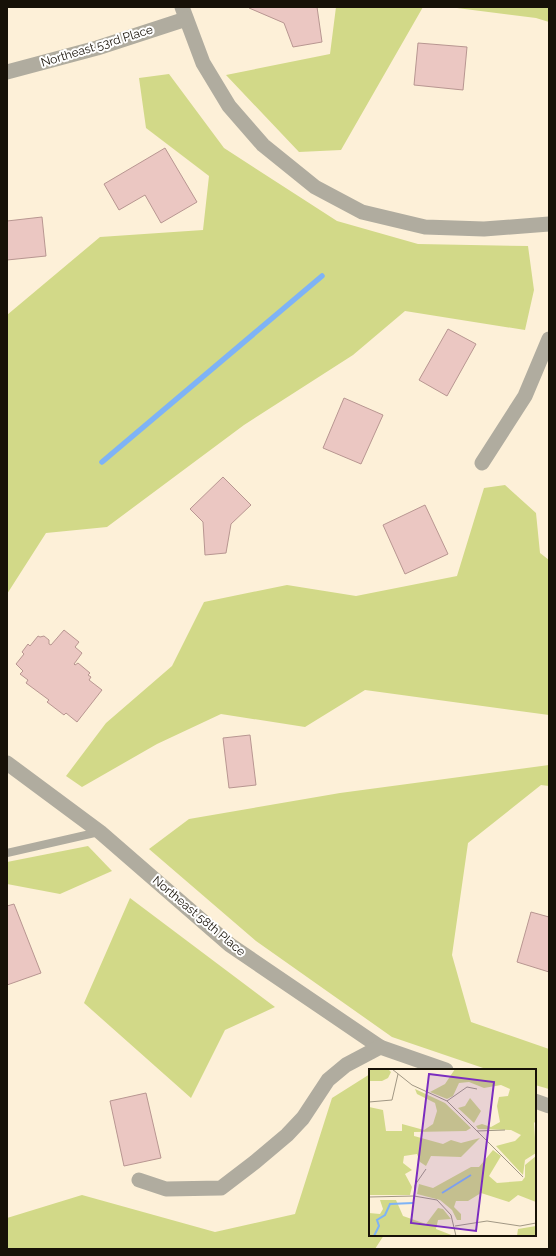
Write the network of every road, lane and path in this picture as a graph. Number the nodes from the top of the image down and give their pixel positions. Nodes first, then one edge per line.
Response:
1 (184, 13) edge
2 (7, 72) edge
3 (549, 224) edge
4 (549, 339) edge
5 (482, 463) dead end
6 (7, 763) edge
7 (100, 832) junction
8 (7, 853) edge
9 (380, 1047) junction
10 (443, 1069) edge
11 (536, 1102) edge
12 (549, 1106) edge
13 (139, 1180) dead end

1 - 2 street, Northeast 53rd Place
1 - 3 street
4 - 5 street
6 - 7 street, Northeast 58th Place
7 - 8 lane
7 - 9 street, Northeast 58th Place
9 - 10 street, Northeast 58th Place
9 - 13 street
11 - 12 street

